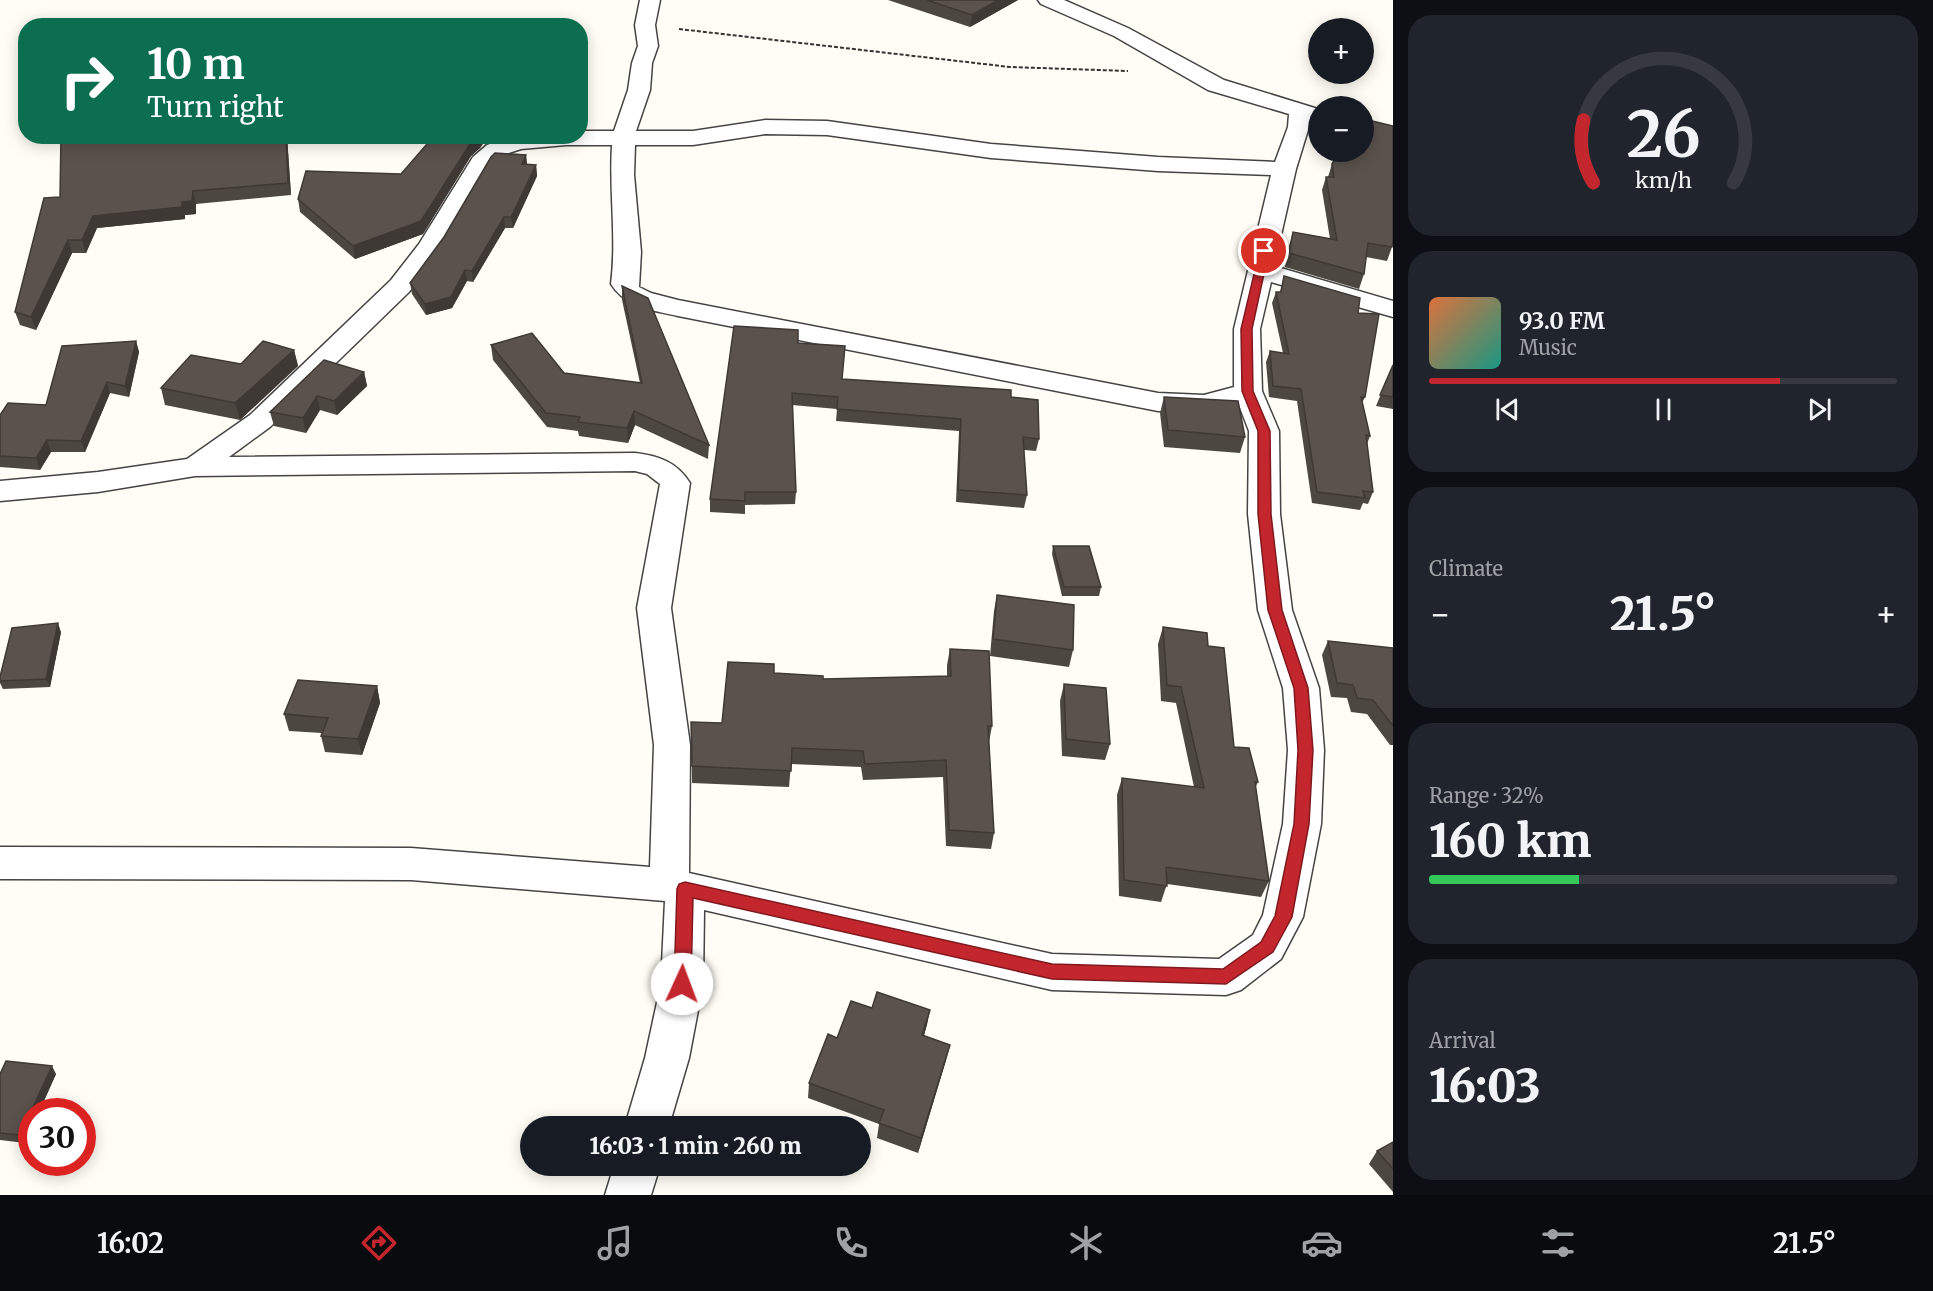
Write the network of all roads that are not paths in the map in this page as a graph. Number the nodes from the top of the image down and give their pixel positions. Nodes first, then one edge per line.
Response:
1 (1048, 0) edge
2 (647, 12) edge
3 (1308, 114) edge
4 (1308, 115) edge
5 (624, 137) junction
6 (588, 139) edge
7 (512, 144) edge
8 (1284, 169) junction
9 (1259, 268) junction
10 (1393, 309) edge
11 (1248, 391) junction
12 (195, 467) junction
13 (0, 491) edge
14 (0, 862) edge
15 (677, 887) junction
16 (650, 1116) edge
17 (633, 1176) edge
18 (628, 1195) edge

1 - 3 street
2 - 5 street
4 - 8 street
5 - 6 street
5 - 8 street
5 - 11 street
7 - 12 street
8 - 9 street
9 - 10 street
9 - 11 street
11 - 15 street
12 - 13 street
12 - 15 street
14 - 15 street
15 - 16 street
17 - 18 street

